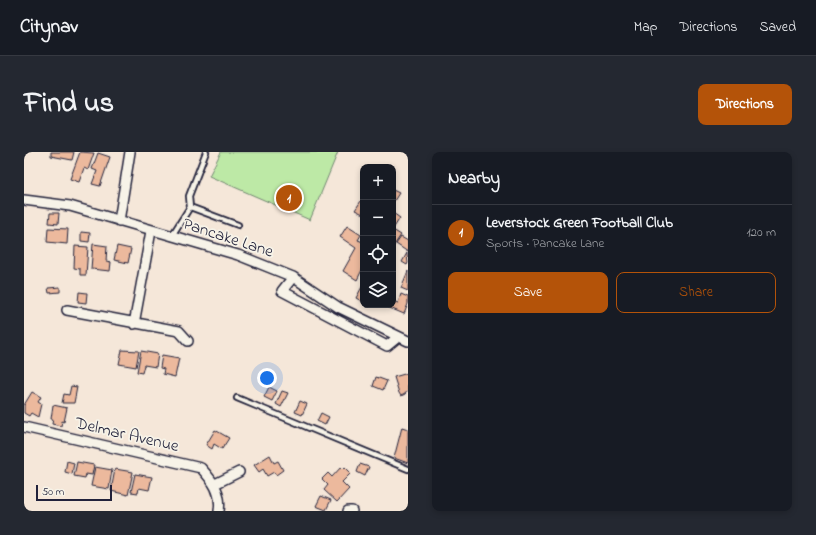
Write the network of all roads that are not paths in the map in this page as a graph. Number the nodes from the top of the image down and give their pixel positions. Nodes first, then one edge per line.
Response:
1 (130, 152) edge
2 (206, 152) edge
3 (24, 200) edge
4 (190, 207) junction
5 (118, 221) junction
6 (238, 225) dead end
7 (151, 231) junction
8 (172, 237) junction
9 (293, 277) junction
10 (338, 307) junction
11 (67, 310) dead end
12 (332, 317) junction
13 (134, 324) junction
14 (398, 337) junction
15 (188, 341) dead end
16 (408, 341) edge
17 (237, 398) dead end
18 (24, 427) edge
19 (408, 469) edge
20 (239, 472) dead end
21 (216, 484) junction
22 (219, 511) edge
23 (348, 511) edge
24 (352, 511) edge

1 - 5 street
2 - 4 lane
3 - 5 street, Pancake Lane
4 - 6 lane
4 - 8 lane
5 - 7 street, Pancake Lane
7 - 8 street, Pancake Lane
7 - 13 street
8 - 9 street, Pancake Lane
9 - 10 street, Pancake Lane
9 - 12 street
10 - 12 street
10 - 14 street, Pancake Lane
11 - 13 street
12 - 14 street
13 - 15 street
14 - 16 street, Pancake Lane
17 - 19 lane
18 - 21 street, Delmar Avenue
20 - 21 street
21 - 22 street
23 - 24 street

